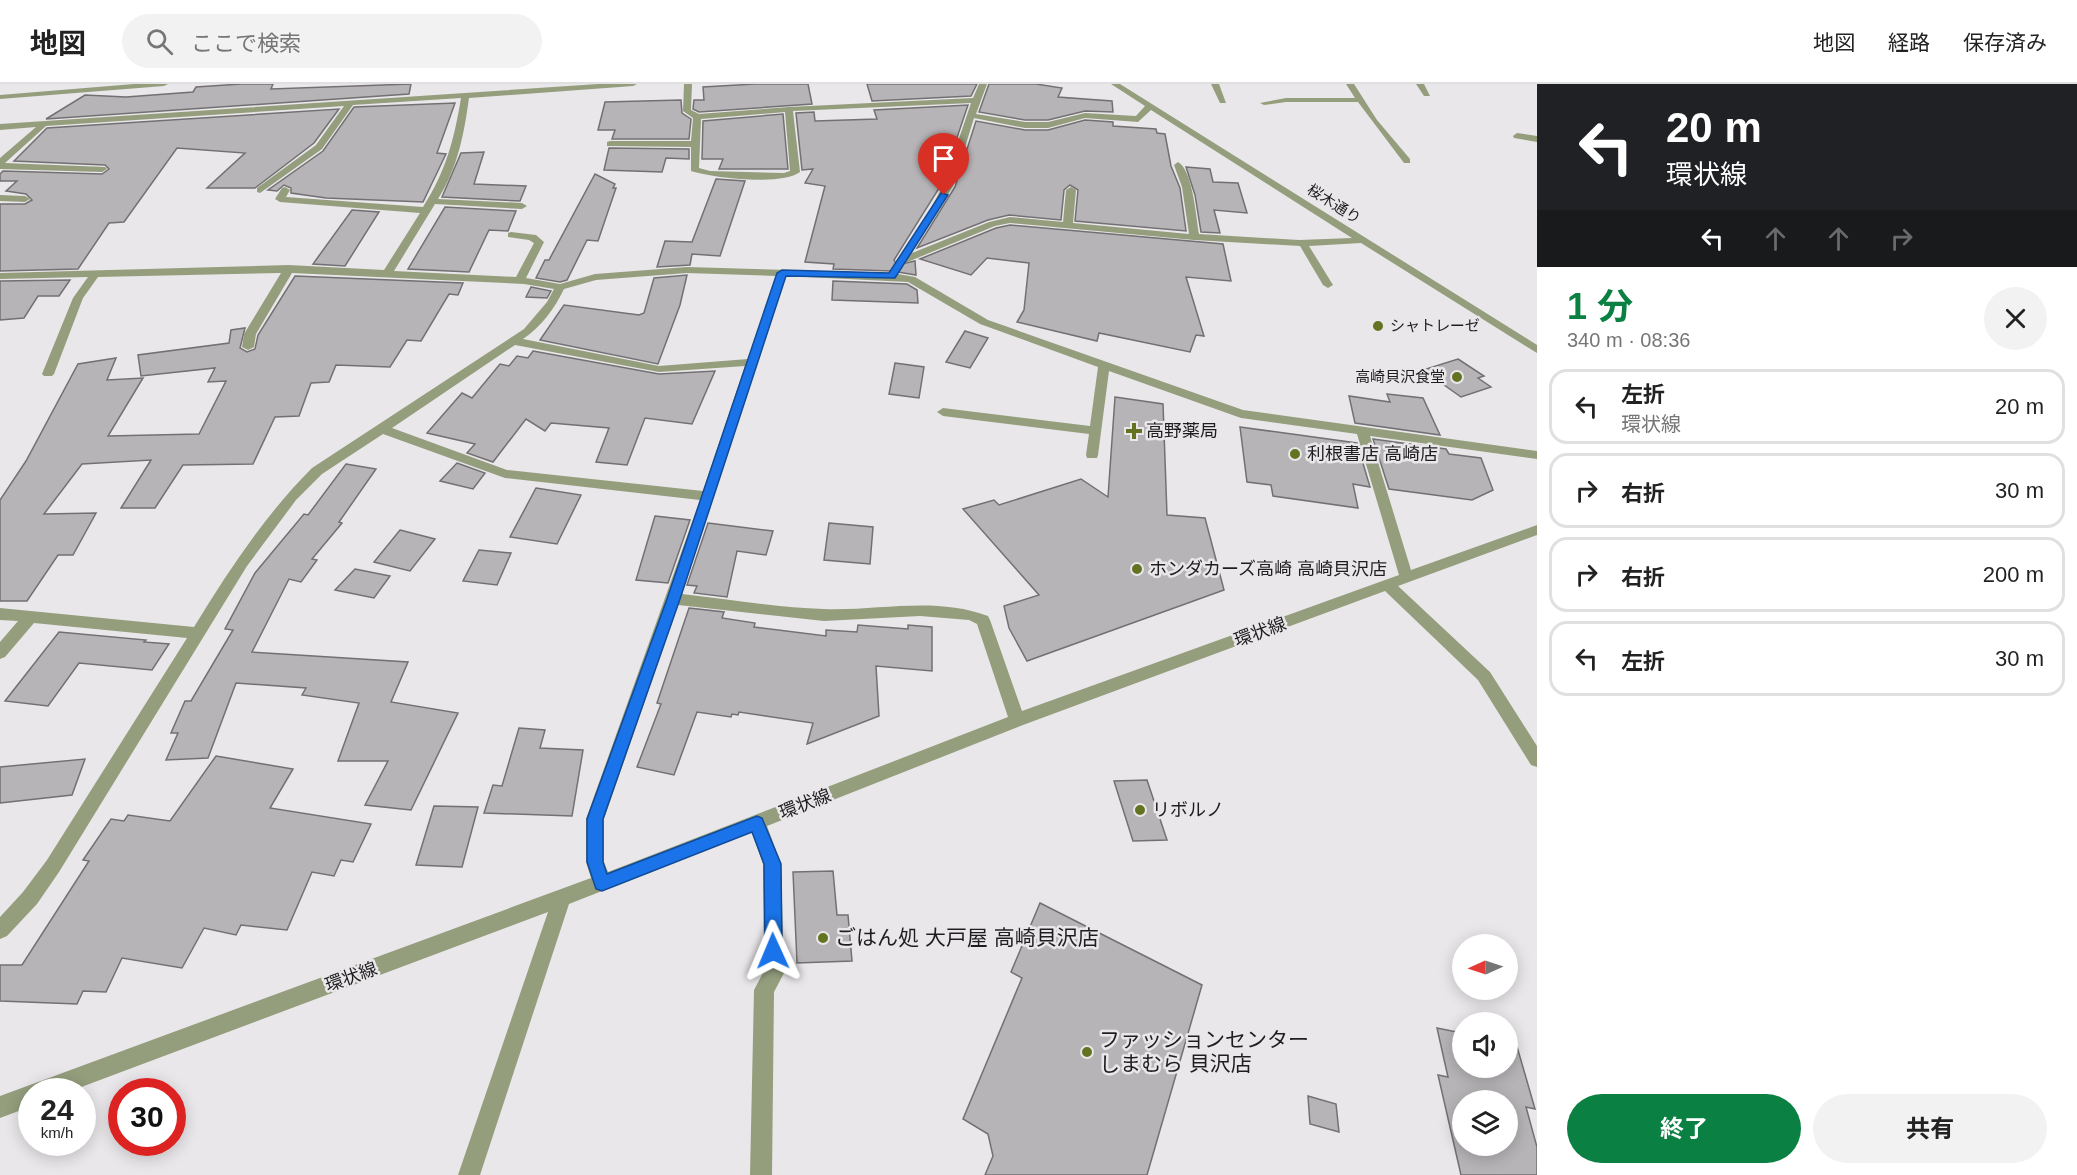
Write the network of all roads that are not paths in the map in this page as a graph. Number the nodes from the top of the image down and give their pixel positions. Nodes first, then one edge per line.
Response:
1 (164, 84) edge
2 (633, 84) edge
3 (688, 84) edge
4 (983, 84) edge
5 (1115, 84) edge
6 (1215, 84) edge
7 (1350, 84) edge
8 (1420, 84) edge
9 (612, 85) edge
10 (1427, 94) dead end
11 (465, 96) junction
12 (0, 97) edge
13 (975, 100) junction
14 (1360, 100) junction
15 (1223, 101) dead end
16 (1264, 103) dead end
17 (350, 104) junction
18 (1150, 106) junction
19 (789, 109) junction
20 (970, 116) junction
21 (697, 117) junction
22 (42, 126) junction
23 (0, 127) edge
24 (1517, 136) dead end
25 (1537, 139) edge
26 (610, 144) dead end
27 (696, 144) junction
28 (1407, 161) dead end
29 (0, 165) edge
30 (1178, 165) dead end
31 (102, 170) dead end
32 (260, 190) dead end
33 (285, 190) dead end
34 (1071, 190) dead end
35 (0, 198) edge
36 (26, 199) dead end
37 (432, 201) junction
38 (522, 206) dead end
39 (426, 210) junction
40 (1068, 224) junction
41 (511, 235) dead end
42 (1194, 237) junction
43 (1363, 240) junction
44 (1303, 243) junction
45 (902, 260) junction
46 (289, 268) junction
47 (96, 273) junction
48 (387, 273) junction
49 (782, 273) junction
50 (0, 276) edge
51 (892, 276) junction
52 (519, 281) junction
53 (1328, 285) dead end
54 (560, 287) junction
55 (514, 341) junction
56 (248, 347) dead end
57 (1537, 350) edge
58 (753, 362) junction
59 (1104, 365) junction
60 (48, 374) dead end
61 (943, 412) dead end
62 (382, 429) junction
63 (1095, 431) junction
64 (1362, 431) junction
65 (1092, 455) dead end
66 (1537, 455) edge
67 (708, 496) junction
68 (1537, 530) edge
69 (1407, 579) junction
70 (1387, 585) junction
71 (673, 599) junction
72 (0, 614) edge
73 (30, 617) junction
74 (198, 633) junction
75 (0, 653) edge
76 (1017, 720) junction
77 (1537, 760) edge
78 (757, 823) junction
79 (602, 884) junction
80 (562, 898) junction
81 (0, 930) edge
82 (78, 1078) edge
83 (18, 1100) edge
84 (0, 1107) edge
85 (469, 1175) edge
86 (761, 1175) edge

1 - 12 street
2 - 9 street
3 - 21 street
4 - 13 street
5 - 18 street, 桜木通り
6 - 15 street
7 - 14 street
8 - 10 street
9 - 11 street
11 - 17 street
11 - 37 street
13 - 19 street
13 - 20 street
14 - 16 street
14 - 28 street
17 - 22 street
17 - 32 street
18 - 20 street
18 - 43 street, 桜木通り
19 - 21 street
19 - 27 street
20 - 45 street
21 - 27 street
22 - 23 street
22 - 29 street
24 - 25 street
26 - 27 street
29 - 31 street
30 - 42 street
33 - 39 street
34 - 40 street
35 - 36 street
37 - 38 street
37 - 39 street
39 - 48 street
40 - 42 street
40 - 45 street
41 - 52 street
42 - 44 street
43 - 44 street
43 - 57 street, 桜木通り
44 - 53 street
45 - 51 street
46 - 47 street
46 - 48 street
46 - 56 street
47 - 50 street
47 - 60 street
48 - 52 street
49 - 51 street
49 - 54 street
49 - 58 street
51 - 59 street
52 - 54 street
54 - 55 street
55 - 58 street
55 - 62 street
58 - 67 street
59 - 63 street
59 - 64 street
61 - 63 street
62 - 67 street
62 - 74 street
63 - 65 street
64 - 66 street
64 - 69 street
67 - 71 street
68 - 69 street, 環状線
69 - 70 street, 環状線
70 - 76 street, 環状線
70 - 77 street
71 - 76 street
71 - 79 street
72 - 73 street
73 - 74 street
73 - 75 street
74 - 81 street
76 - 78 street, 環状線
78 - 79 street, 環状線
78 - 86 street
79 - 80 street, 環状線
80 - 82 street, 環状線
80 - 85 street
83 - 84 street

